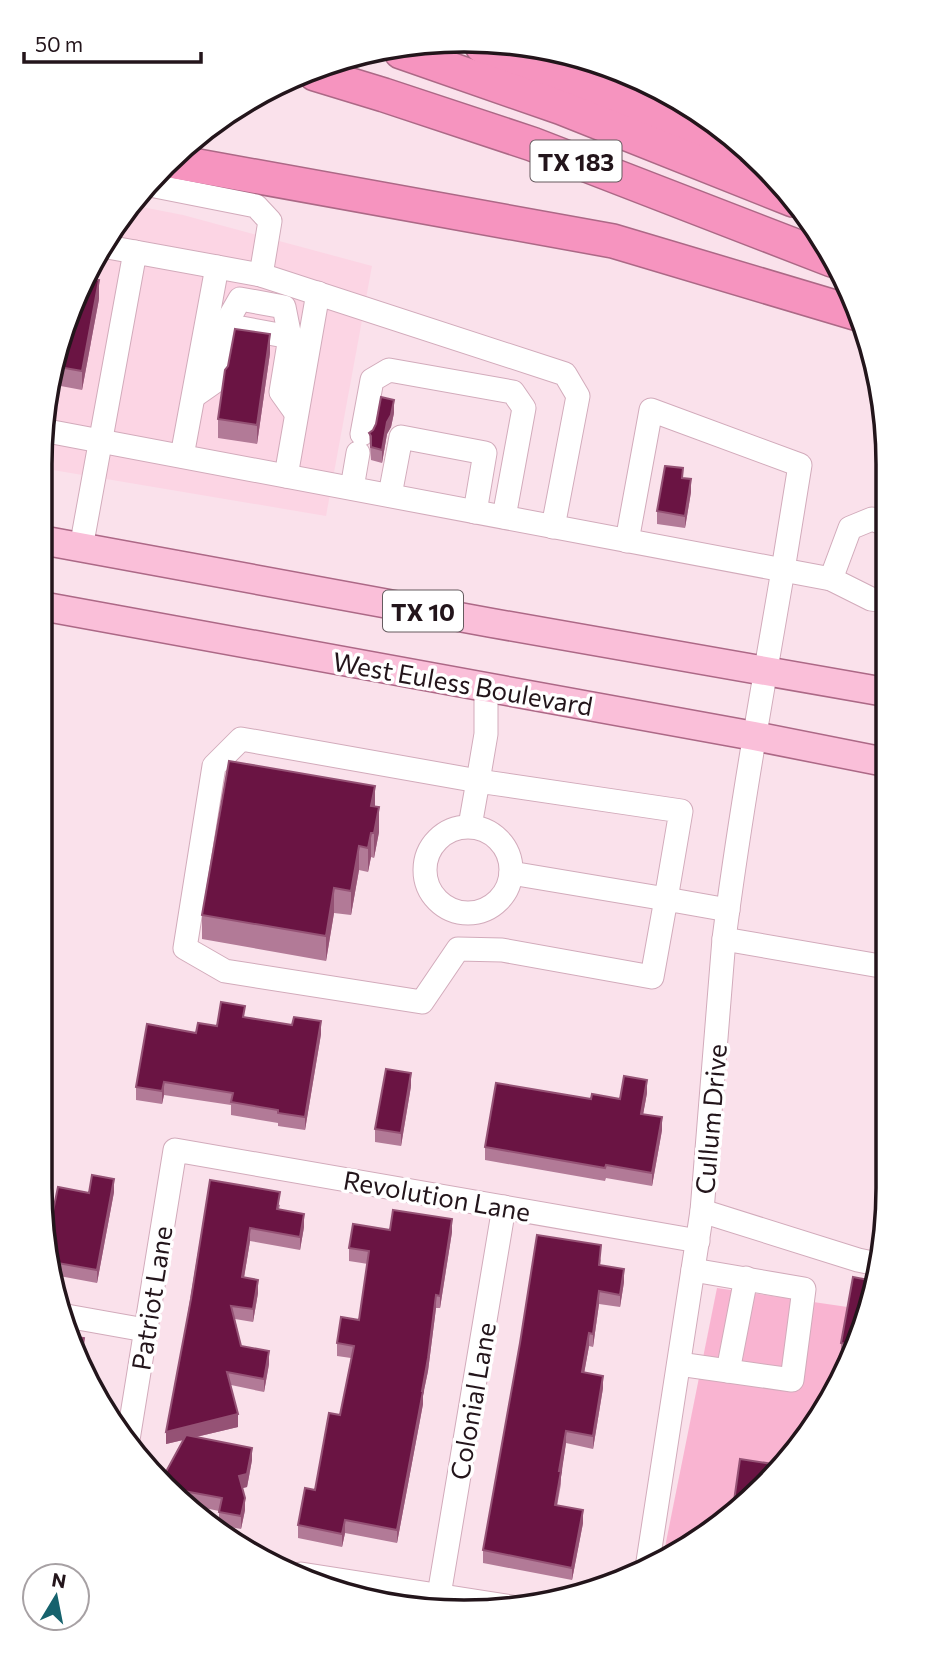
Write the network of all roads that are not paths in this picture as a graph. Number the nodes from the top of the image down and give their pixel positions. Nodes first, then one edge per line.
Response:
1 (505, 55) edge
2 (412, 56) edge
3 (325, 77) edge
4 (708, 133) edge
5 (184, 163) edge
6 (160, 187) edge
7 (772, 191) edge
8 (114, 248) edge
9 (135, 252) junction
10 (818, 255) edge
11 (217, 267) junction
12 (261, 275) junction
13 (317, 293) junction
14 (845, 310) edge
15 (194, 396) junction
16 (296, 413) junction
17 (54, 432) edge
18 (100, 440) junction
19 (182, 456) junction
20 (286, 476) junction
21 (352, 488) junction
22 (390, 495) junction
23 (475, 512) junction
24 (504, 517) junction
25 (876, 521) edge
26 (553, 527) junction
27 (627, 541) junction
28 (53, 542) edge
29 (81, 548) junction
30 (783, 570) junction
31 (831, 579) junction
32 (876, 600) edge
33 (53, 608) edge
34 (766, 670) junction
35 (486, 687) junction
36 (876, 690) edge
37 (754, 736) junction
38 (876, 760) edge
39 (478, 781) junction
40 (470, 826) junction
41 (511, 873) junction
42 (666, 899) junction
43 (728, 910) junction
44 (464, 913) junction
45 (724, 939) junction
46 (458, 949) junction
47 (876, 965) edge
48 (175, 1150) joint
49 (504, 1207) junction
50 (702, 1211) junction
51 (698, 1241) junction
52 (869, 1263) edge
53 (693, 1270) junction
54 (746, 1278) junction
55 (73, 1317) edge
56 (145, 1330) junction
57 (679, 1364) junction
58 (728, 1371) junction
59 (130, 1429) edge
60 (649, 1556) edge
61 (331, 1579) edge
62 (439, 1595) junction
63 (469, 1600) edge

1 - 4 highway
2 - 7 highway
3 - 10 highway, TX 183
5 - 14 highway
6 - 12 street
8 - 9 street
9 - 11 street
9 - 18 street
11 - 12 street
11 - 15 street
12 - 13 street
13 - 16 street
13 - 26 street
15 - 16 street
15 - 19 street
16 - 20 street
17 - 18 street
18 - 19 street
18 - 29 street
19 - 20 street
20 - 21 street
21 - 22 street
21 - 24 street
22 - 23 street
22 - 23 street
23 - 24 street
24 - 26 street
25 - 31 street
26 - 27 street
27 - 30 street
27 - 30 street, Cullum Drive
28 - 29 main road, TX 10
29 - 34 main road, TX 10
30 - 31 street
30 - 34 street, Cullum Drive
31 - 32 street
33 - 35 main road, West Euless Boulevard / TX 10
34 - 36 main road, TX 10
34 - 37 street, Cullum Drive
35 - 37 main road, West Euless Boulevard / TX 10
35 - 39 street
37 - 38 main road, West Euless Boulevard / TX 10
37 - 43 street, Cullum Drive
39 - 40 street
39 - 42 street
39 - 46 street
40 - 41 street
40 - 44 street
41 - 42 street
41 - 44 street
42 - 43 street
42 - 46 street
43 - 45 street, Cullum Drive
44 - 46 street
45 - 47 street
45 - 50 street, Cullum Drive
48 - 49 street, Revolution Lane
48 - 56 street, Patriot Lane
49 - 51 street, Revolution Lane
49 - 62 street, Colonial Lane
50 - 51 street, Cullum Drive
50 - 52 street
51 - 53 street, Cullum Drive
53 - 54 street
53 - 57 street, Cullum Drive
54 - 58 street
54 - 58 street
55 - 56 street
56 - 59 street, Patriot Lane
57 - 58 street
57 - 60 street, Cullum Drive
61 - 62 street
62 - 63 street

